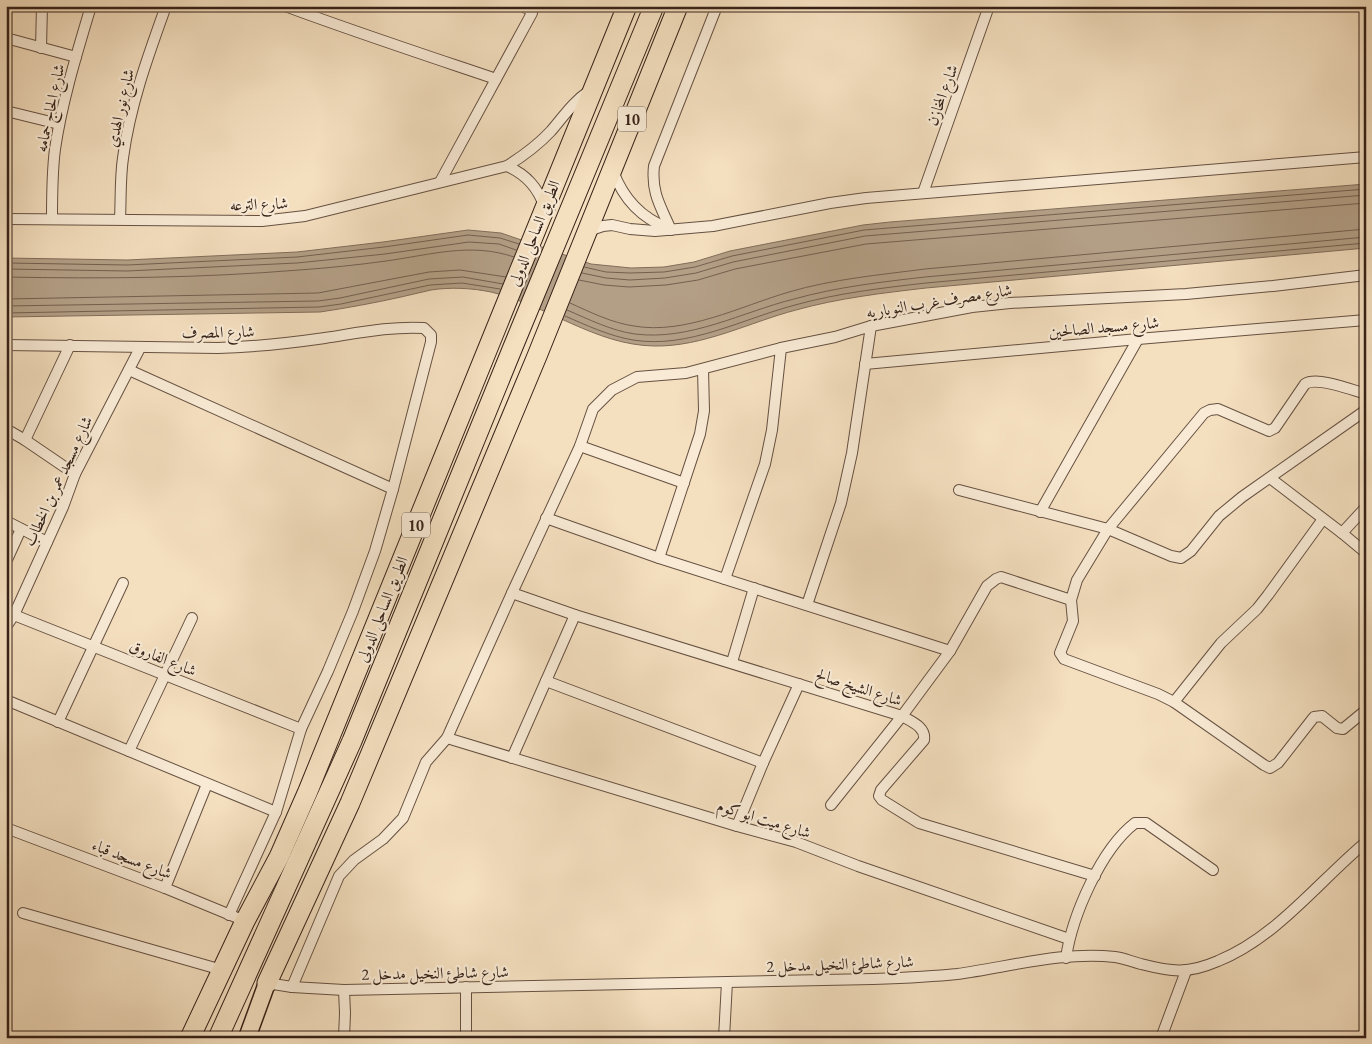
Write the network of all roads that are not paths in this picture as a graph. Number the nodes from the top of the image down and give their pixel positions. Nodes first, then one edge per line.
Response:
1 (42, 6) edge
2 (91, 6) edge
3 (166, 6) edge
4 (285, 6) edge
5 (522, 6) edge
6 (628, 6) edge
7 (654, 6) edge
8 (678, 6) edge
9 (718, 6) edge
10 (989, 6) edge
11 (6, 38) edge
12 (41, 48) junction
13 (76, 57) junction
14 (496, 80) junction
15 (594, 87) junction
16 (6, 111) edge
17 (59, 124) junction
18 (1366, 156) edge
19 (507, 166) junction
20 (612, 169) junction
21 (440, 182) junction
22 (923, 193) junction
23 (545, 208) junction
24 (6, 218) edge
25 (52, 219) junction
26 (120, 220) junction
27 (672, 230) junction
28 (586, 231) junction
29 (1366, 275) edge
30 (1366, 320) edge
31 (871, 326) junction
32 (1138, 339) junction
33 (6, 344) edge
34 (70, 345) junction
35 (140, 348) junction
36 (781, 348) junction
37 (865, 364) junction
38 (703, 369) junction
39 (129, 370) junction
40 (1366, 394) edge
41 (1366, 410) edge
42 (6, 429) edge
43 (25, 440) junction
44 (580, 446) junction
45 (75, 474) junction
46 (1270, 478) junction
47 (684, 483) junction
48 (393, 489) junction
49 (959, 490) dead end
50 (1366, 507) edge
51 (1040, 512) junction
52 (546, 518) junction
53 (1323, 519) junction
54 (6, 521) edge
55 (20, 528) junction
56 (1108, 529) junction
57 (1342, 533) junction
58 (47, 542) junction
59 (1366, 553) edge
60 (658, 558) junction
61 (6, 562) edge
62 (726, 579) junction
63 (123, 584) dead end
64 (754, 588) junction
65 (512, 593) junction
66 (1071, 600) junction
67 (807, 605) junction
68 (14, 615) junction
69 (575, 615) junction
70 (192, 618) dead end
71 (6, 628) edge
72 (93, 647) junction
73 (950, 651) junction
74 (732, 662) junction
75 (165, 676) junction
76 (546, 681) junction
77 (799, 684) junction
78 (6, 700) edge
79 (1174, 702) junction
80 (1366, 710) edge
81 (902, 716) junction
82 (58, 722) junction
83 (301, 729) junction
84 (447, 738) junction
85 (129, 751) junction
86 (512, 758) junction
87 (763, 763) junction
88 (207, 784) junction
89 (831, 805) dead end
90 (276, 812) junction
91 (737, 826) junction
92 (6, 828) edge
93 (1366, 842) edge
94 (1213, 870) dead end
95 (1095, 876) junction
96 (165, 888) junction
97 (23, 913) dead end
98 (237, 918) junction
99 (1069, 939) junction
100 (1066, 958) junction
101 (222, 970) junction
102 (1186, 971) junction
103 (728, 982) junction
104 (267, 983) junction
105 (292, 987) junction
106 (466, 987) junction
107 (344, 990) junction
108 (235, 998) junction
109 (190, 1038) edge
110 (203, 1038) edge
111 (218, 1038) edge
112 (246, 1038) edge
113 (344, 1038) edge
114 (466, 1038) edge
115 (724, 1038) edge
116 (1161, 1038) edge

1 - 12 street
2 - 13 street, شارع الحاج حمامه
3 - 26 street, شارع نور الهدي
4 - 14 street
5 - 14 street
6 - 15 highway, الطريق الساحلى الدولى / 10
7 - 108 highway
8 - 20 highway, 10
9 - 27 street
10 - 22 street, شارع المخازن
11 - 12 street
12 - 13 street
13 - 17 street, شارع الحاج حمامه
14 - 21 street
15 - 19 street, شارع الترعه
15 - 23 highway, الطريق الساحلى الدولى / 10
16 - 17 street
17 - 25 street, شارع الحاج حمامه
18 - 22 street
19 - 21 street, شارع الترعه
19 - 23 street
20 - 27 street
20 - 28 highway, 10
21 - 26 street, شارع الترعه
22 - 27 street
23 - 98 highway, الطريق الساحلى الدولى / 10
24 - 25 street, شارع الترعه
25 - 26 street, شارع الترعه
27 - 28 street
28 - 104 highway, 10
29 - 31 street, شارع مصرف غرب النوباريه
30 - 32 street, شارع مسجد الصالحين
31 - 36 street, شارع مصرف غرب النوباريه
31 - 37 street
32 - 37 street, شارع مسجد الصالحين
32 - 51 street
33 - 34 street, شارع المصرف
34 - 35 street, شارع المصرف
34 - 43 street
35 - 39 street, شارع مسجد عمر بن الخطاب
35 - 48 street, شارع المصرف
36 - 38 street, شارع مصرف غرب النوباريه
36 - 62 street
37 - 67 street
38 - 44 street, شارع مصرف غرب النوباريه
38 - 47 street
39 - 45 street, شارع مسجد عمر بن الخطاب
39 - 48 street
40 - 56 street
41 - 46 street
42 - 43 street
43 - 45 street
44 - 47 street
44 - 52 street
45 - 58 street, شارع مسجد عمر بن الخطاب
46 - 53 street
46 - 56 street
47 - 60 street
48 - 83 street
49 - 51 street
50 - 57 street
51 - 56 street
52 - 60 street
52 - 65 street
53 - 57 street
53 - 79 street
54 - 55 street
55 - 58 street
55 - 61 street
56 - 66 street
57 - 59 street
58 - 68 street, شارع مسجد عمر بن الخطاب
60 - 62 street
62 - 64 street
63 - 72 street
64 - 67 street
64 - 74 street
65 - 69 street, شارع الشيخ صالح
65 - 84 street
66 - 73 street
66 - 79 street
67 - 73 street
68 - 71 street, شارع مسجد عمر بن الخطاب
68 - 72 street, شارع الفاروق
69 - 74 street, شارع الشيخ صالح
69 - 76 street
70 - 75 street
72 - 75 street, شارع الفاروق
72 - 82 street
73 - 81 street
74 - 77 street, شارع الشيخ صالح
75 - 83 street, شارع الفاروق
75 - 85 street
76 - 86 street
76 - 87 street
77 - 81 street, شارع الشيخ صالح
77 - 87 street
78 - 82 street
79 - 80 street
81 - 89 street
81 - 95 street, شارع الشيخ صالح
82 - 85 street
83 - 90 street
84 - 86 street, شارع ميت ابو كوم
84 - 105 street
85 - 88 street
86 - 91 street, شارع ميت ابو كوم
87 - 91 street
88 - 90 street
88 - 96 street
90 - 98 street
91 - 99 street, شارع ميت ابو كوم
92 - 96 street, شارع مسجد قباء
93 - 102 street, شارع شاطئ النخيل مدخل 2
94 - 95 street
95 - 99 street
96 - 98 street, شارع مسجد قباء
97 - 101 street
98 - 101 highway, الطريق الساحلى الدولى / 10
99 - 100 street
100 - 102 street, شارع شاطئ النخيل مدخل 2
100 - 103 street, شارع شاطئ النخيل مدخل 2
101 - 109 highway, الطريق الساحلى الدولى / 10
102 - 116 street
103 - 106 street, شارع شاطئ النخيل مدخل 2
103 - 115 street
104 - 105 street, شارع شاطئ النخيل مدخل 2
104 - 112 main road, 10
105 - 107 street, شارع شاطئ النخيل مدخل 2
106 - 107 street, شارع شاطئ النخيل مدخل 2
106 - 114 street
107 - 113 street
108 - 110 highway
108 - 111 highway

